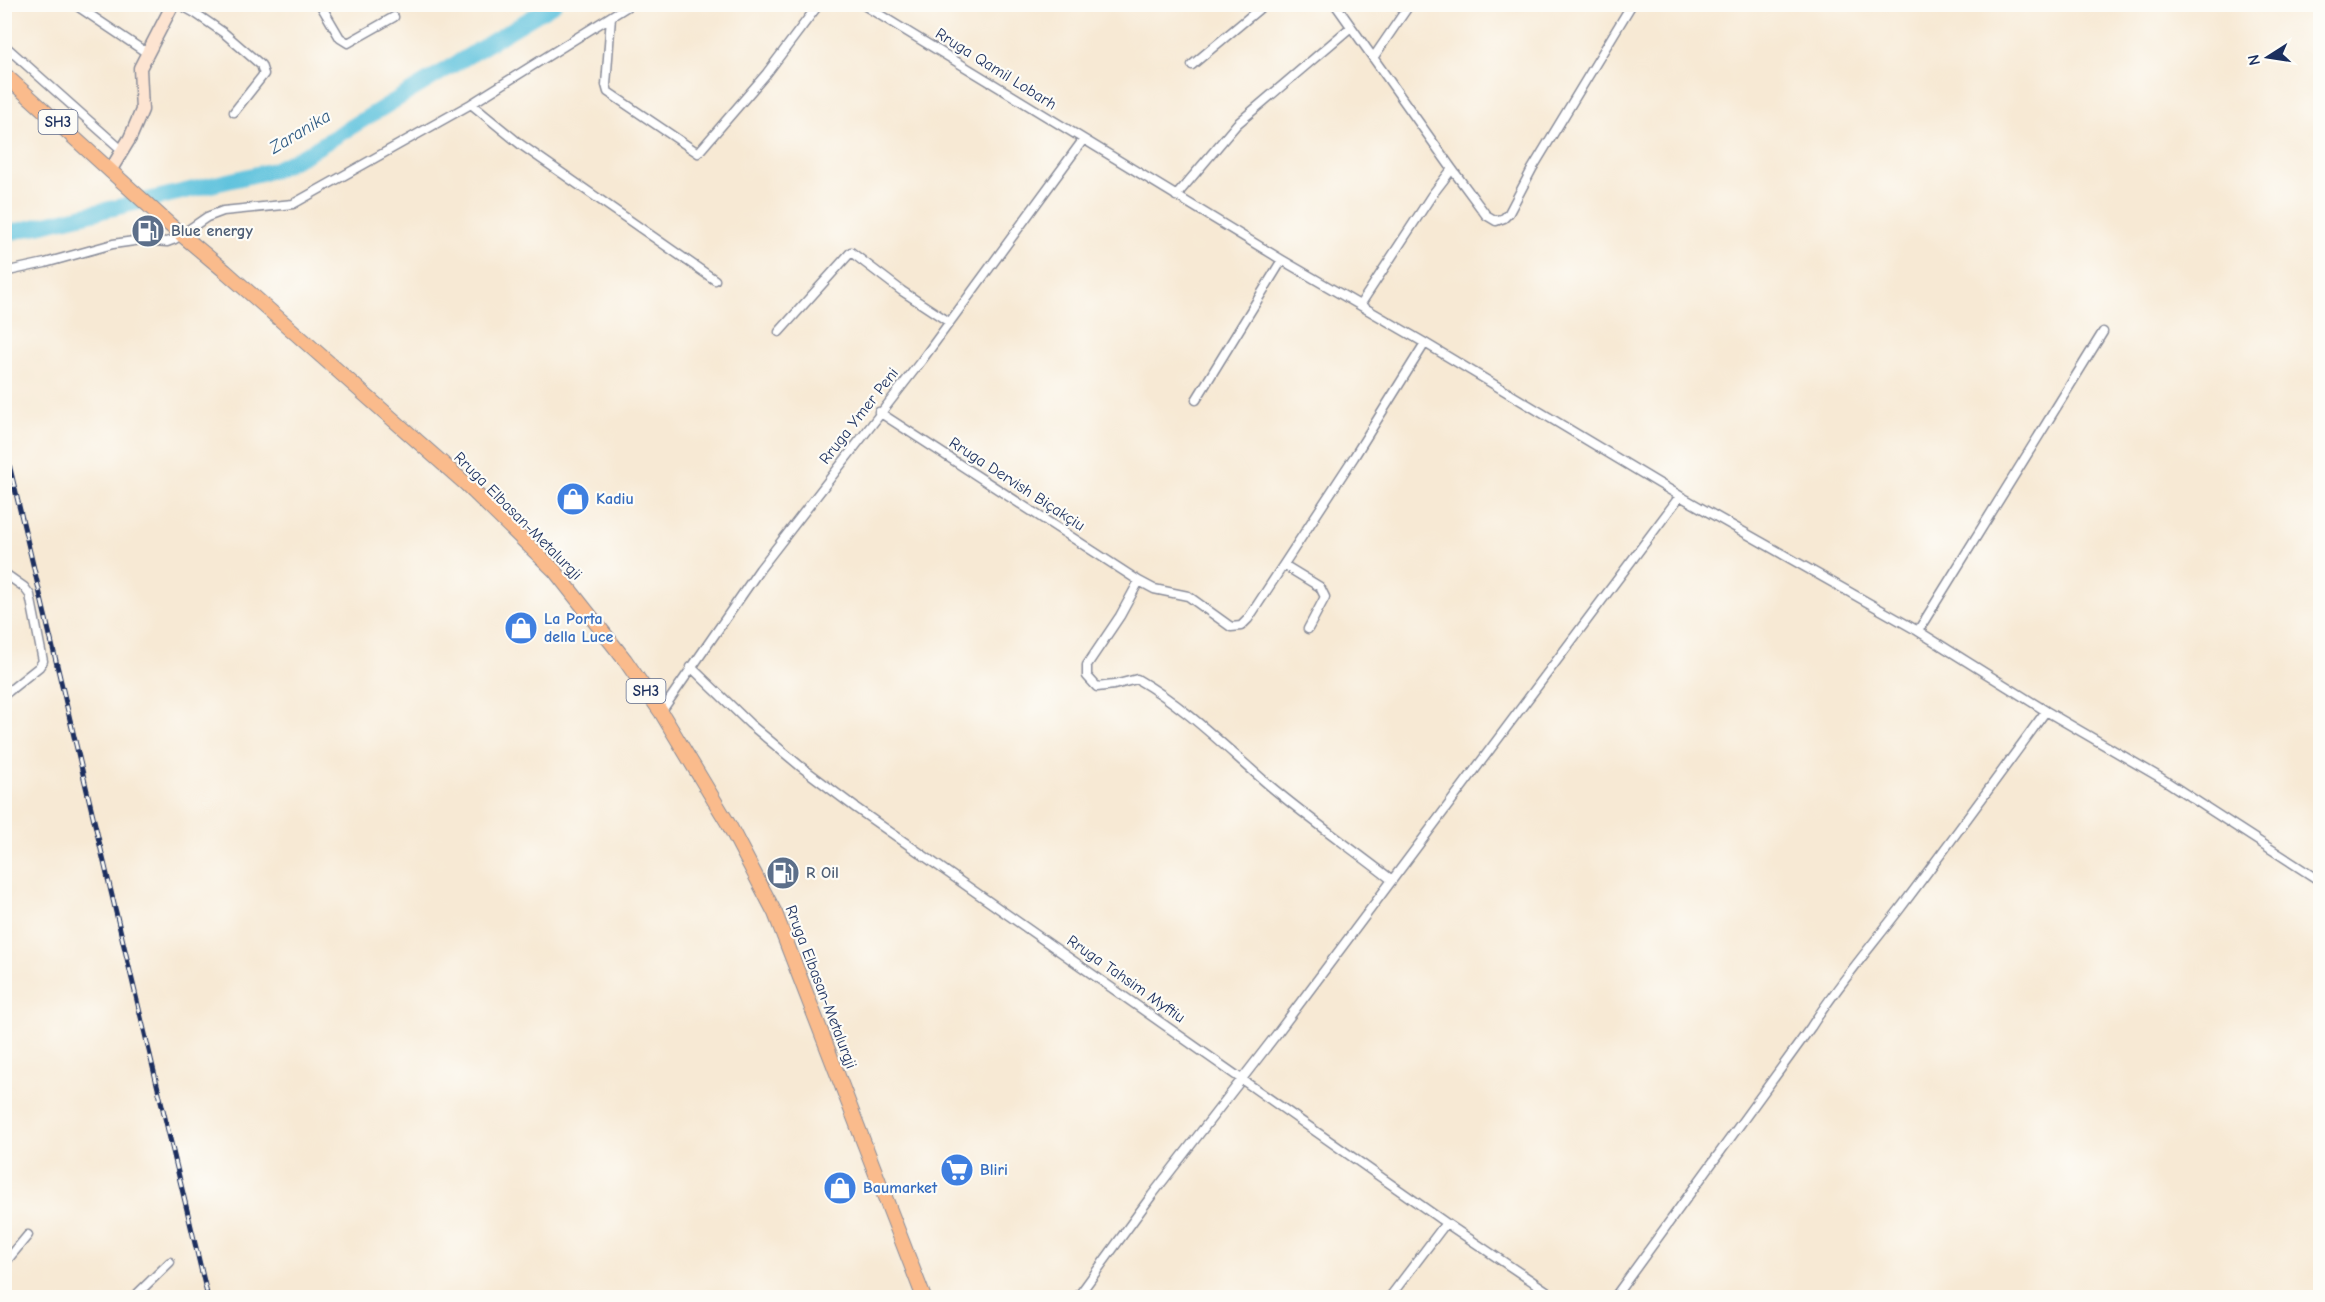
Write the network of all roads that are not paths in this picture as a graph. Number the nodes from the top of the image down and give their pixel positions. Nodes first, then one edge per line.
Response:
1 (74, 4) edge
2 (173, 4) edge
3 (179, 4) edge
4 (320, 4) edge
5 (631, 4) edge
6 (819, 4) edge
7 (862, 4) edge
8 (1265, 4) edge
9 (1335, 4) edge
10 (1410, 4) edge
11 (1632, 4) edge
12 (394, 17) dead end
13 (611, 17) junction
14 (1351, 27) junction
15 (4, 45) edge
16 (147, 53) junction
17 (1373, 58) junction
18 (1192, 65) dead end
19 (4, 74) edge
20 (471, 104) junction
21 (234, 112) dead end
22 (1083, 140) junction
23 (123, 151) junction
24 (1452, 169) junction
25 (115, 175) junction
26 (1176, 196) junction
27 (181, 235) junction
28 (1282, 260) junction
29 (4, 272) edge
30 (715, 280) dead end
31 (1360, 305) junction
32 (949, 322) junction
33 (779, 332) dead end
34 (2103, 332) dead end
35 (1425, 343) junction
36 (1196, 400) dead end
37 (879, 412) junction
38 (1680, 496) junction
39 (1284, 565) junction
40 (4, 573) edge
41 (1139, 581) junction
42 (1308, 629) dead end
43 (1918, 631) junction
44 (691, 667) junction
45 (4, 695) edge
46 (2046, 711) junction
47 (661, 712) junction
48 (1392, 880) junction
49 (2320, 881) edge
50 (1241, 1079) junction
51 (1446, 1223) junction
52 (28, 1235) dead end
53 (170, 1262) dead end
54 (4, 1264) edge
55 (133, 1298) edge
56 (924, 1298) edge
57 (1077, 1298) edge
58 (1389, 1298) edge
59 (1557, 1298) edge
60 (1614, 1298) edge

1 - 16 street
2 - 16 street
3 - 21 street
4 - 12 street
5 - 13 street
6 - 13 street
7 - 22 street, Rruga Qamil Lobarh
8 - 18 street
9 - 14 street
10 - 17 street
11 - 24 street
13 - 20 street
14 - 17 street
14 - 26 street
15 - 23 street
16 - 23 street
17 - 24 street
19 - 25 main road, SH3
20 - 27 street
20 - 30 street
22 - 26 street, Rruga Qamil Lobarh
22 - 32 street, Rruga Ymer Peni
23 - 25 street
24 - 31 street
25 - 27 main road, Rruga Elbasan-Metalurgji / SH3
26 - 28 street, Rruga Qamil Lobarh
27 - 29 street
27 - 47 main road, Rruga Elbasan-Metalurgji / SH3
28 - 31 street, Rruga Qamil Lobarh
28 - 36 street
31 - 35 street, Rruga Qamil Lobarh
32 - 33 street
32 - 37 street, Rruga Ymer Peni
34 - 43 street
35 - 38 street, Rruga Qamil Lobarh
35 - 39 street, Rruga Dervish Biçakçiu
37 - 41 street, Rruga Dervish Biçakçiu
37 - 44 street, Rruga Ymer Peni
38 - 43 street, Rruga Qamil Lobarh
38 - 48 street
39 - 41 street, Rruga Dervish Biçakçiu
39 - 42 street
40 - 45 street
41 - 48 street
43 - 46 street, Rruga Qamil Lobarh
44 - 47 street, Rruga Ymer Peni
44 - 50 street, Rruga Tahsim Myftiu
46 - 49 street, Rruga Qamil Lobarh
46 - 60 street
47 - 56 main road, Rruga Elbasan-Metalurgji / SH3
48 - 50 street
50 - 51 street, Rruga Tahsim Myftiu
50 - 57 street
51 - 58 street
51 - 59 street, Rruga Tahsim Myftiu
52 - 54 street
53 - 55 street

